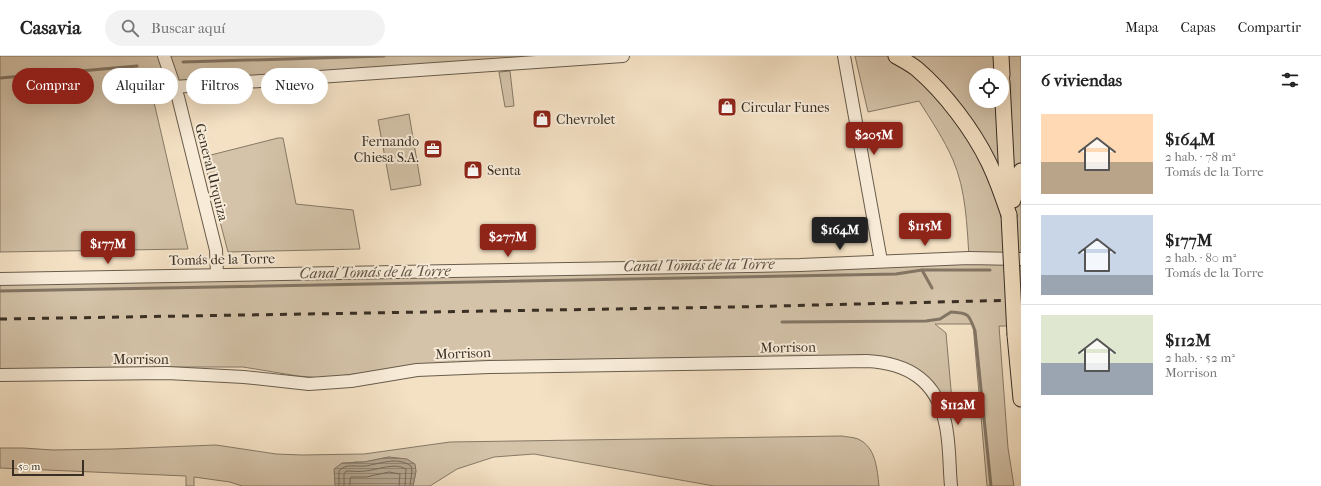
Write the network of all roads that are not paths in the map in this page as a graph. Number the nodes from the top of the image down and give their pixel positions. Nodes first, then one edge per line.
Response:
1 (164, 56) edge
2 (623, 56) edge
3 (844, 56) edge
4 (896, 56) edge
5 (1001, 56) edge
6 (168, 68) edge
7 (1002, 68) edge
8 (178, 87) edge
9 (178, 103) edge
10 (1003, 108) edge
11 (1021, 171) edge
12 (1009, 214) junction
13 (1021, 259) edge
14 (881, 261) junction
15 (217, 274) junction
16 (0, 279) edge
17 (0, 375) edge
18 (1021, 399) edge
19 (951, 486) edge

1 - 6 street, General Urquiza
2 - 8 street
3 - 14 street
4 - 12 main road
5 - 7 main road
9 - 15 street, General Urquiza
10 - 12 main road
11 - 12 main road
12 - 18 main road, bridge
13 - 14 street, Tomás de la Torre
14 - 15 street, Tomás de la Torre
15 - 16 street, Tomás de la Torre
17 - 19 street, Morrison

